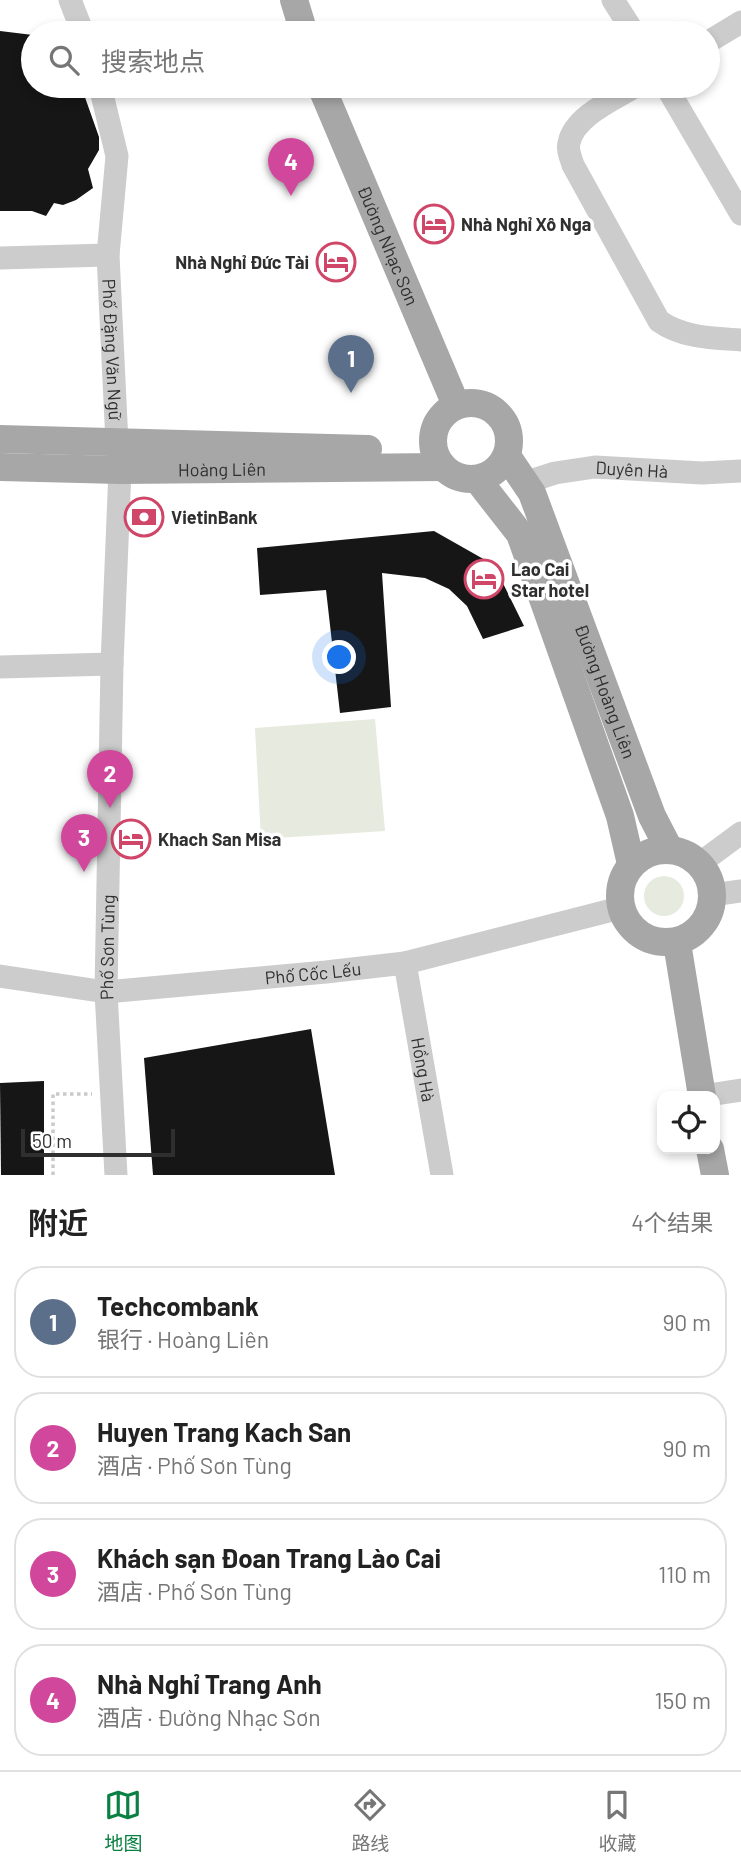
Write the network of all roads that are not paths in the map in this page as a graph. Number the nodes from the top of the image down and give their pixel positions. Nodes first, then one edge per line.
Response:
1 (70, 0) edge
2 (294, 0) edge
3 (613, 0) edge
4 (78, 21) edge
5 (300, 21) edge
6 (626, 21) edge
7 (741, 22) edge
8 (720, 35) edge
9 (103, 98) edge
10 (325, 98) edge
11 (617, 98) edge
12 (673, 98) edge
13 (741, 214) edge
14 (108, 255) junction
15 (0, 258) edge
16 (741, 341) edge
17 (456, 405) junction
18 (0, 439) edge
19 (119, 456) junction
20 (507, 456) junction
21 (439, 459) junction
22 (0, 467) edge
23 (741, 471) edge
24 (477, 479) junction
25 (524, 482) junction
26 (111, 664) junction
27 (0, 667) edge
28 (741, 833) edge
29 (668, 849) junction
30 (631, 864) junction
31 (699, 864) junction
32 (741, 891) edge
33 (712, 895) junction
34 (620, 908) junction
35 (677, 943) junction
36 (405, 963) junction
37 (0, 976) edge
38 (106, 992) junction
39 (741, 1090) edge
40 (701, 1091) edge
41 (720, 1093) edge
42 (711, 1154) edge
43 (116, 1175) edge
44 (442, 1175) edge
45 (715, 1175) edge

1 - 4 street
2 - 5 main road
3 - 6 street
7 - 8 street
9 - 14 street, Phố Đặng Văn Ngữ
10 - 17 main road, Đường Nhạc Sơn
11 - 16 street
12 - 13 street
14 - 15 street, Phố Đặng Văn Ngữ
14 - 19 street, Phố Đặng Văn Ngữ
17 - 20 main road
17 - 21 main road
18 - 19 main road, Hoàng Liên
19 - 21 main road, Hoàng Liên
19 - 22 main road, Hoàng Liên
19 - 26 street, Phố Sơn Tùng
20 - 24 main road
20 - 25 main road, Đường Hoàng Liên
21 - 24 main road
23 - 25 street, Duyên Hà
24 - 30 main road, Đường Hoàng Liên
25 - 29 main road, Đường Hoàng Liên
26 - 27 street
26 - 38 street, Phố Sơn Tùng
28 - 31 street
29 - 30 main road
29 - 31 main road
30 - 34 main road
31 - 33 main road
32 - 33 street
33 - 35 main road
34 - 35 main road
34 - 36 street, Phố Cốc Lếu
35 - 40 main road
36 - 38 street, Phố Cốc Lếu
36 - 44 street, Hồng Hà
37 - 38 street, Phố Cốc Lếu
38 - 43 street, Phố Sơn Tùng
39 - 41 street
42 - 45 main road

